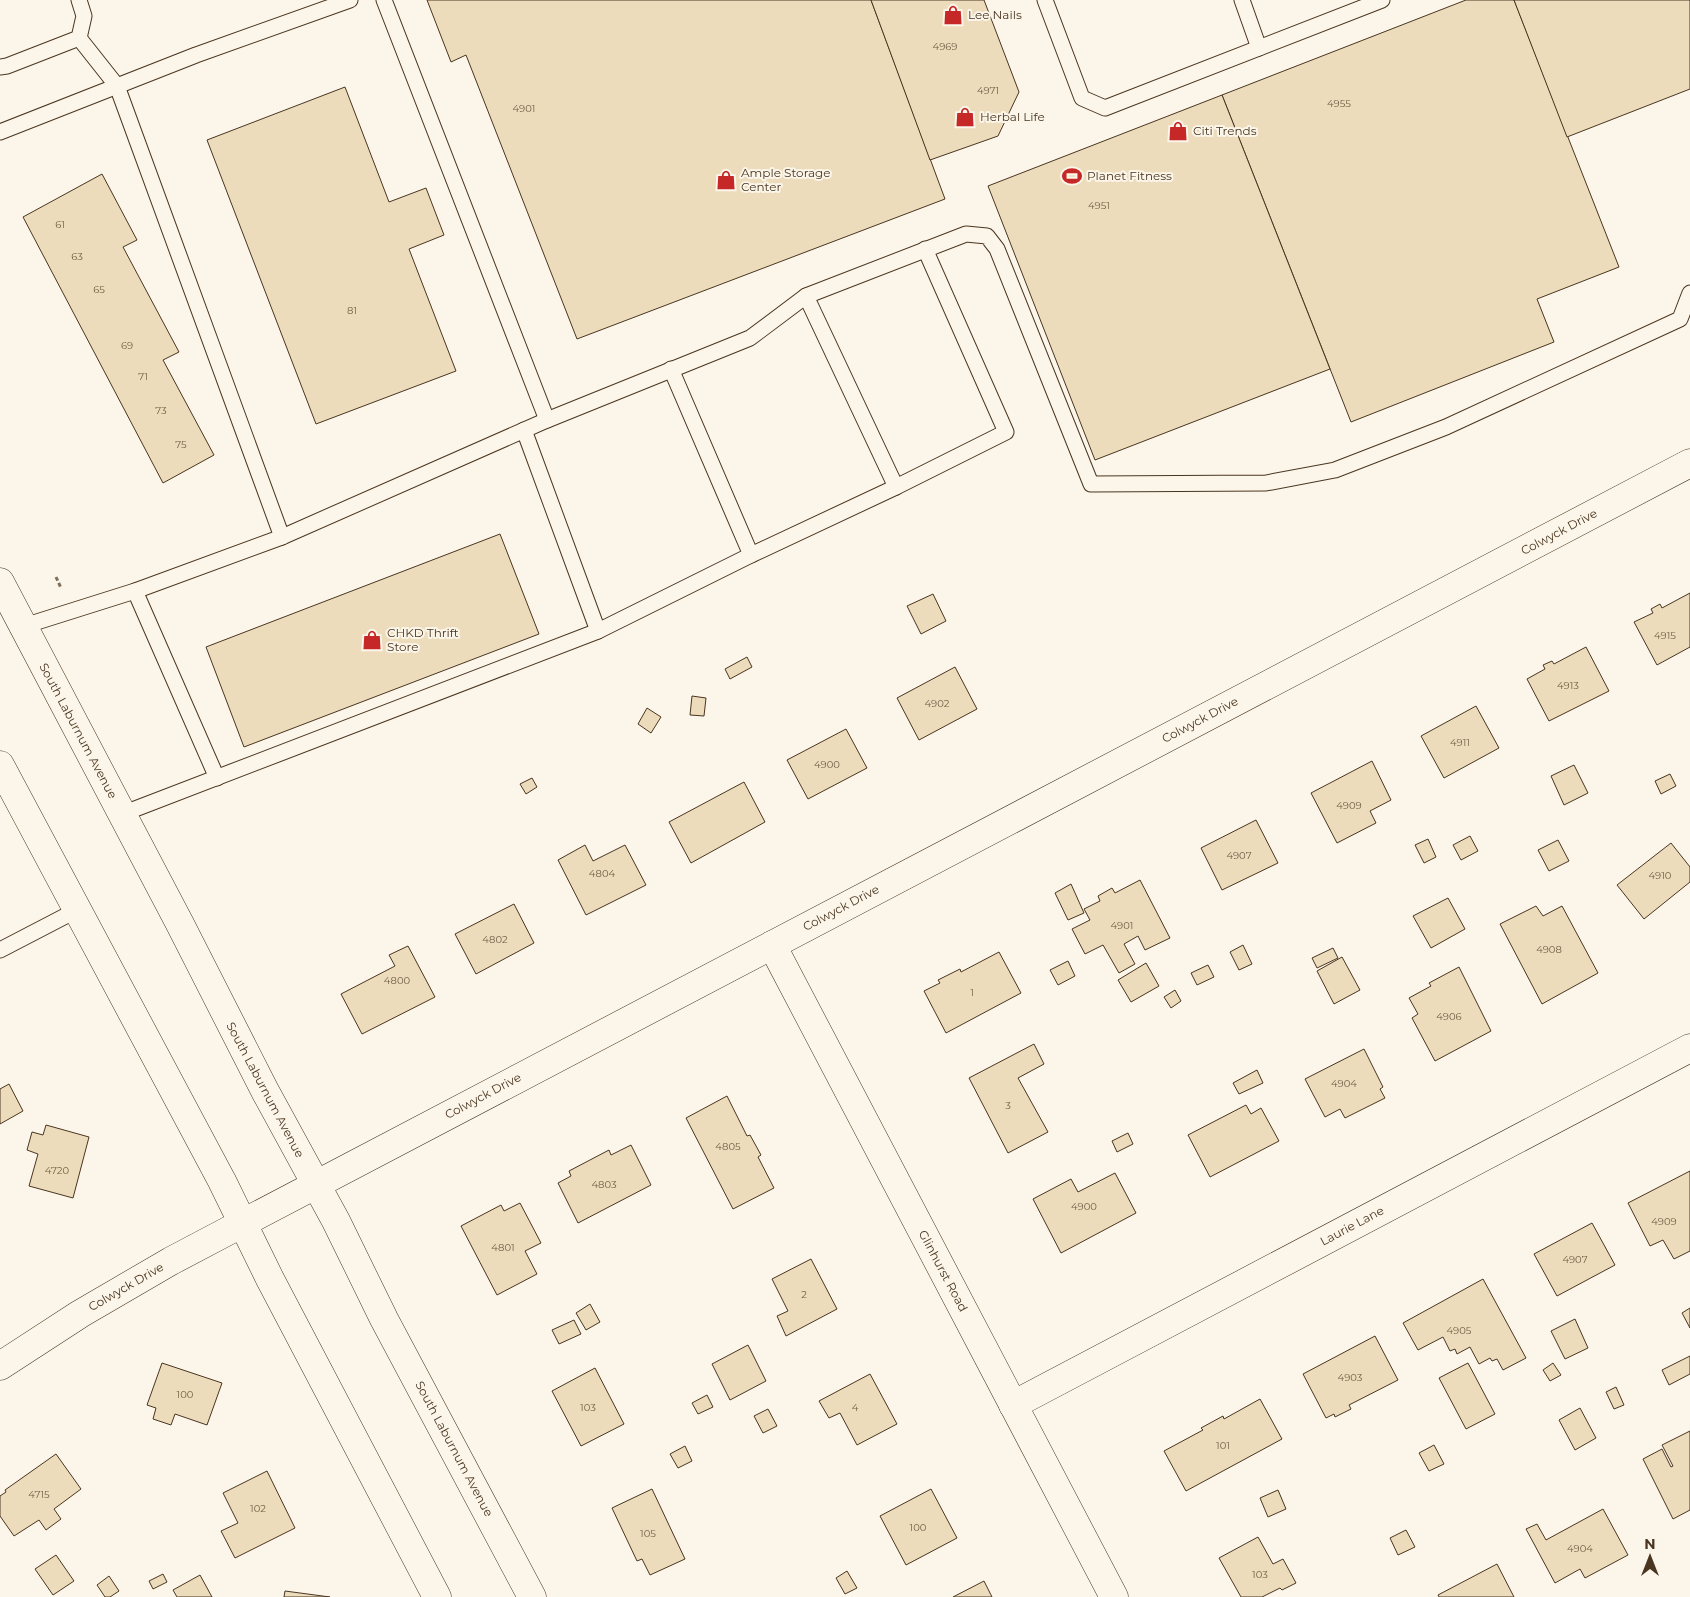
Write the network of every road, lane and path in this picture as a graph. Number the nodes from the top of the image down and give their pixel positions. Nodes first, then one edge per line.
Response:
1 (79, 0) edge
2 (350, 0) edge
3 (384, 0) edge
4 (1045, 0) edge
5 (1242, 0) edge
6 (1382, 0) edge
7 (79, 38) junction
8 (1259, 48) junction
9 (0, 67) edge
10 (118, 86) junction
11 (0, 132) edge
12 (925, 249) junction
13 (1690, 293) edge
14 (806, 296) junction
15 (671, 369) junction
16 (547, 420) junction
17 (524, 430) junction
18 (1690, 463) edge
19 (896, 486) junction
20 (282, 536) junction
21 (751, 555) junction
22 (0, 582) edge
23 (135, 592) junction
24 (12, 628) edge
25 (598, 631) junction
26 (0, 765) edge
27 (217, 778) junction
28 (122, 814) junction
29 (77, 910) junction
30 (772, 945) junction
31 (0, 950) edge
32 (1690, 1048) edge
33 (316, 1185) junction
34 (243, 1223) junction
35 (0, 1366) edge
36 (1013, 1405) junction
37 (437, 1597) edge
38 (532, 1597) edge
39 (1114, 1597) edge

1 - 7 lane
2 - 10 lane
3 - 16 lane
4 - 8 lane
5 - 8 lane
6 - 8 lane
7 - 9 lane
7 - 10 lane
10 - 11 lane
10 - 20 lane
12 - 13 lane
12 - 14 lane
12 - 19 lane
14 - 15 lane
14 - 19 lane
15 - 16 lane
15 - 21 lane
16 - 17 lane
17 - 20 lane
17 - 25 lane
18 - 30 street, Colwyck Drive
19 - 21 lane
20 - 23 lane
21 - 25 lane
22 - 24 street, South Laburnum Avenue
23 - 24 lane
23 - 27 lane
24 - 28 street, South Laburnum Avenue
25 - 27 lane
26 - 29 street
27 - 28 lane
28 - 33 street, South Laburnum Avenue
29 - 31 lane
29 - 34 street
30 - 33 street, Colwyck Drive
30 - 36 street, Glinhurst Road
32 - 36 street, Laurie Lane
33 - 34 street, Colwyck Drive
33 - 38 street, South Laburnum Avenue
34 - 35 street, Colwyck Drive
34 - 37 street
36 - 39 street, Glinhurst Road

